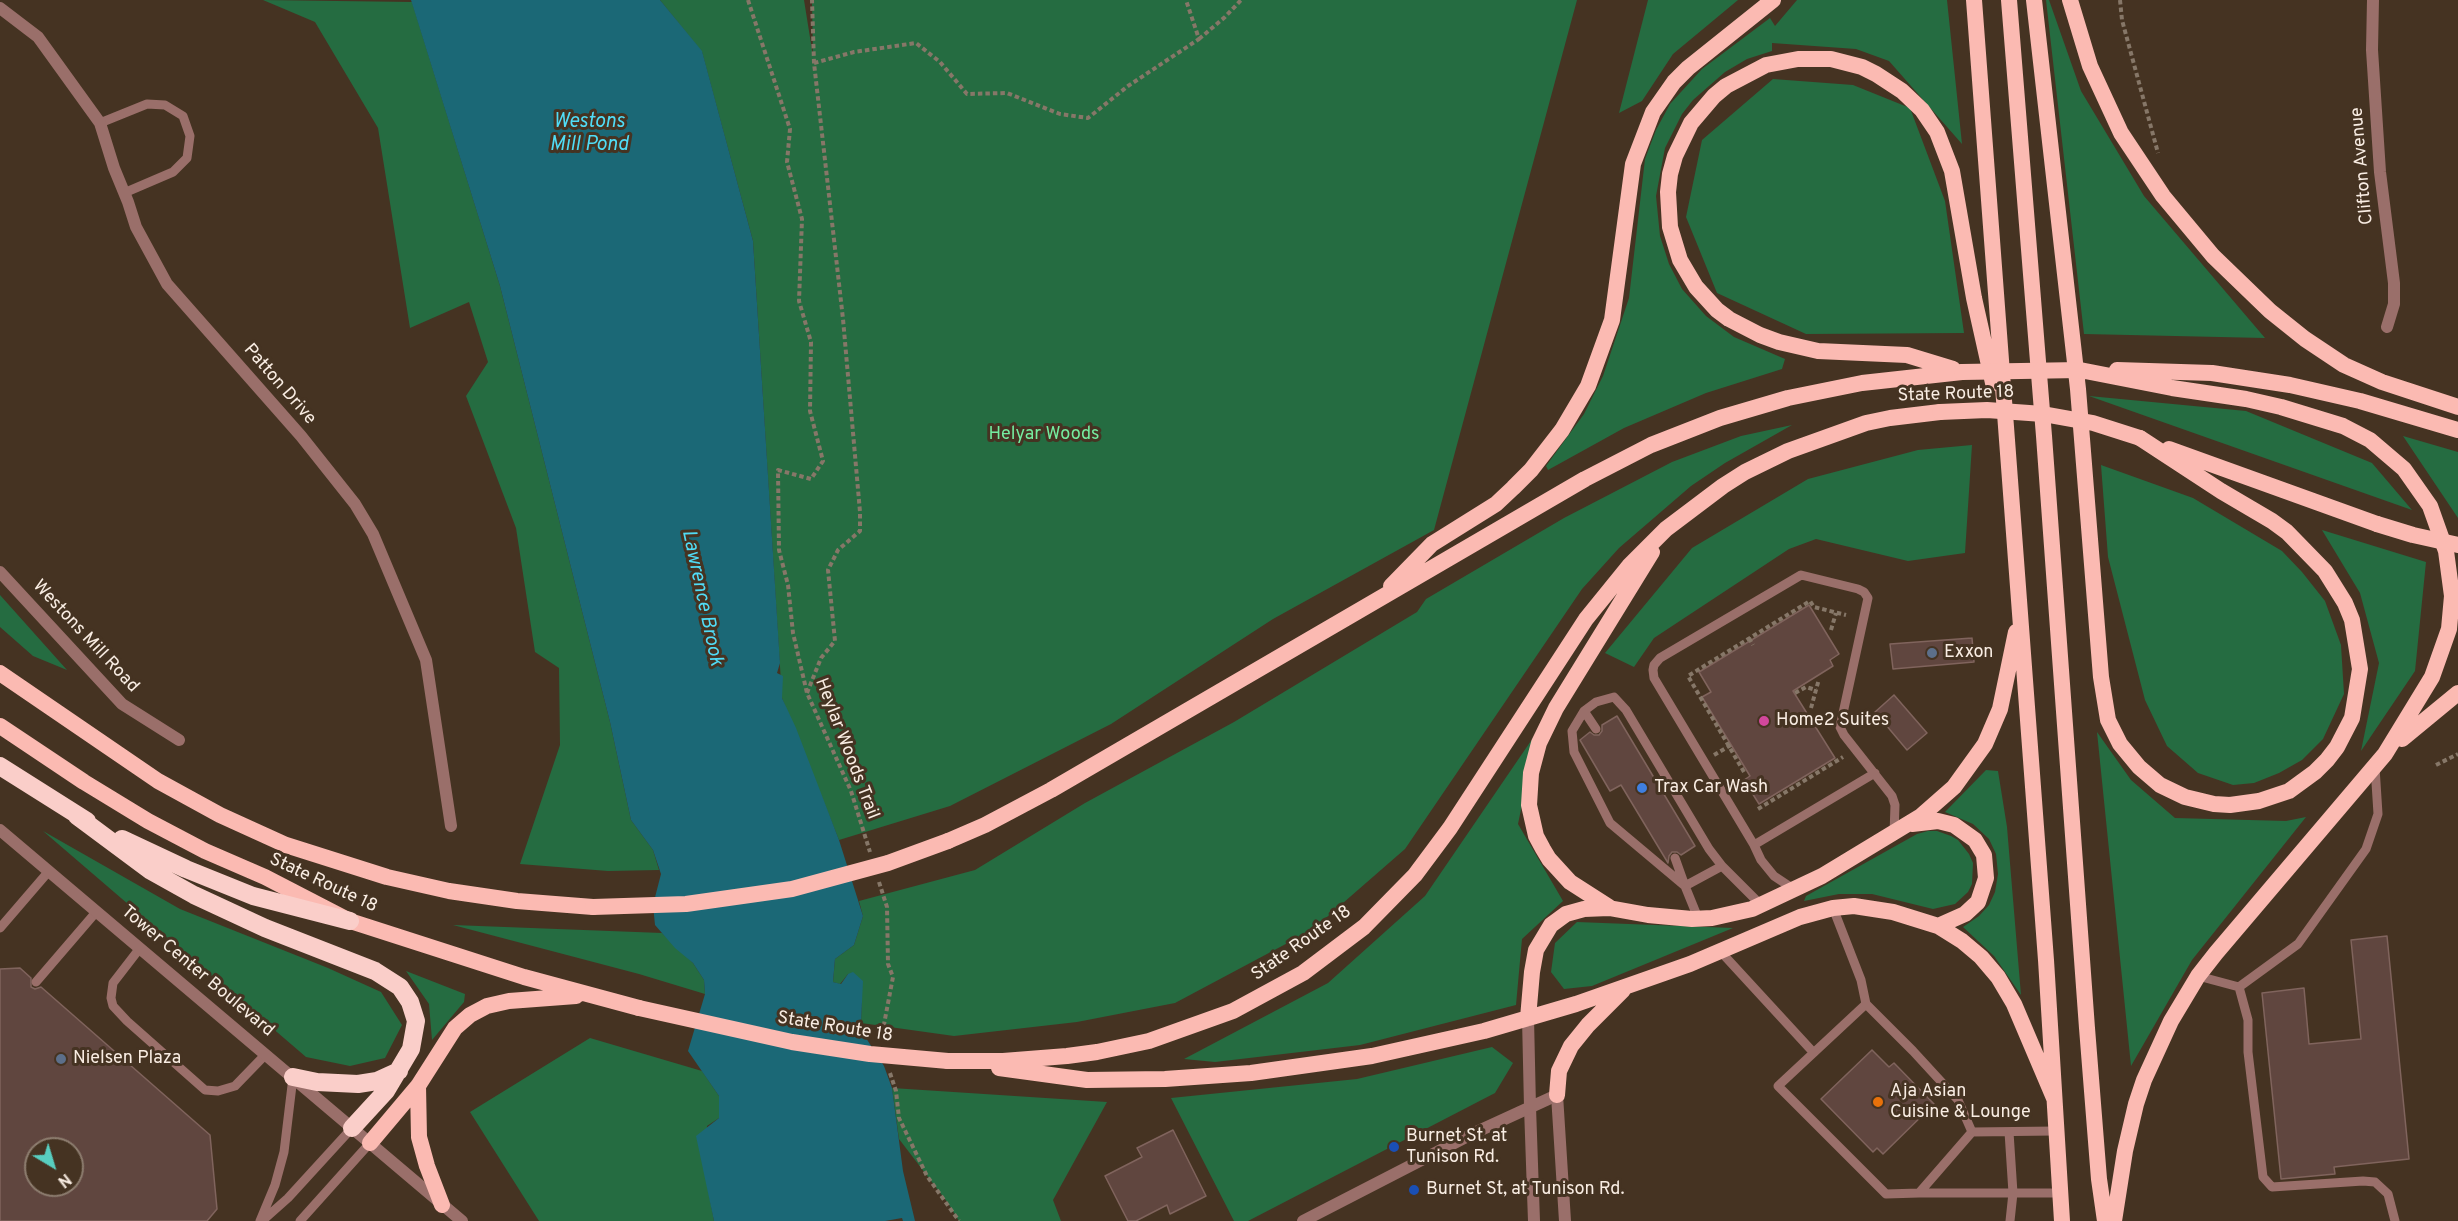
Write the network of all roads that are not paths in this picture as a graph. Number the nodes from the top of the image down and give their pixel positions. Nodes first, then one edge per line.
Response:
1 (1773, 0) edge
2 (1974, 0) edge
3 (2009, 0) edge
4 (2034, 0) edge
5 (2070, 0) edge
6 (2373, 0) edge
7 (0, 8) edge
8 (100, 123) junction
9 (124, 193) junction
10 (2386, 327) dead end
11 (2080, 370) junction
12 (1962, 372) junction
13 (2458, 407) edge
14 (2458, 430) edge
15 (2140, 438) junction
16 (2005, 440) junction
17 (1666, 529) junction
18 (2458, 545) edge
19 (0, 572) edge
20 (1374, 603) junction
21 (2020, 614) junction
22 (0, 673) edge
23 (2458, 693) edge
24 (1584, 711) junction
25 (0, 726) edge
26 (1596, 729) dead end
27 (180, 740) dead end
28 (2380, 760) junction
29 (0, 766) edge
30 (1875, 773) junction
31 (77, 816) junction
32 (1911, 824) junction
33 (451, 826) dead end
34 (0, 830) edge
35 (1894, 834) junction
36 (1754, 845) junction
37 (1675, 858) dead end
38 (1722, 866) junction
39 (49, 871) junction
40 (1685, 886) junction
41 (1795, 890) junction
42 (1762, 906) junction
43 (1610, 908) junction
44 (1833, 908) junction
45 (97, 912) junction
46 (1698, 918) junction
47 (350, 921) junction
48 (1938, 926) junction
49 (0, 928) edge
50 (140, 948) junction
51 (1721, 952) junction
52 (2198, 976) junction
53 (36, 982) dead end
54 (2239, 987) junction
55 (1626, 988) junction
56 (590, 995) junction
57 (1866, 1004) junction
58 (1528, 1018) junction
59 (1813, 1052) junction
60 (266, 1054) junction
61 (948, 1061) junction
62 (400, 1070) junction
63 (293, 1077) junction
64 (418, 1086) junction
65 (1557, 1095) junction
66 (2054, 1098) junction
67 (1530, 1107) junction
68 (352, 1128) junction
69 (2055, 1131) junction
70 (1972, 1132) junction
71 (2009, 1132) junction
72 (370, 1143) junction
73 (1919, 1193) junction
74 (2013, 1193) junction
75 (2060, 1193) junction
76 (442, 1205) junction
77 (2115, 1218) edge
78 (261, 1221) edge
79 (300, 1221) edge
80 (462, 1221) edge
81 (1303, 1221) edge
82 (1534, 1221) edge
83 (1565, 1221) edge
84 (2010, 1221) edge
85 (2062, 1221) edge
86 (2395, 1221) edge

1 - 20 highway
2 - 16 highway
3 - 77 highway
4 - 15 highway
5 - 13 highway
6 - 10 street, Clifton Avenue
7 - 8 street, Patton Drive
8 - 9 street, Patton Drive
8 - 9 lane
9 - 33 street, Patton Drive
11 - 12 highway, State Route 18, bridge
11 - 14 highway, State Route 18
11 - 28 highway
12 - 16 highway
12 - 20 highway, State Route 18
15 - 17 highway, State Route 18, bridge
15 - 18 highway, State Route 18, bridge
16 - 21 highway
17 - 43 highway
17 - 61 highway, State Route 18
19 - 27 street, Westons Mill Road
20 - 22 highway, State Route 18, bridge
21 - 32 highway
21 - 66 highway
23 - 28 highway
24 - 26 lane
24 - 38 lane
24 - 40 lane
25 - 47 highway, State Route 18
28 - 52 highway
28 - 54 lane
29 - 31 highway
30 - 35 lane
30 - 36 lane
30 - 36 lane
31 - 47 highway
31 - 62 highway
32 - 35 highway
32 - 48 highway
34 - 39 street, Tower Center Boulevard
35 - 41 highway
36 - 41 lane
37 - 40 lane
38 - 40 lane
38 - 42 lane
39 - 45 street, Tower Center Boulevard
39 - 49 lane
40 - 46 lane
41 - 42 highway
42 - 46 highway
43 - 46 highway
43 - 58 highway
44 - 48 highway
44 - 51 highway
44 - 57 lane
45 - 50 street, Tower Center Boulevard
45 - 53 lane
47 - 56 highway, State Route 18
48 - 66 highway
50 - 60 street, Tower Center Boulevard
50 - 60 lane
51 - 55 highway
51 - 59 lane
52 - 54 lane
52 - 77 highway
54 - 86 lane
55 - 58 highway
55 - 65 highway
56 - 61 highway, State Route 18, bridge
56 - 64 highway
57 - 59 lane
57 - 70 lane
58 - 61 highway
58 - 67 street
59 - 73 lane
60 - 63 street, Tower Center Boulevard
62 - 63 highway
62 - 68 highway
63 - 68 street, Tower Center Boulevard
63 - 78 lane
64 - 72 highway
64 - 76 highway
65 - 67 street
65 - 83 street
66 - 69 highway
67 - 81 street
67 - 82 street
68 - 72 street, Tower Center Boulevard
68 - 78 lane
69 - 71 lane
69 - 75 highway
70 - 71 lane
70 - 73 lane
71 - 74 lane
72 - 76 street, Tower Center Boulevard
72 - 79 lane
73 - 74 lane
74 - 75 lane
74 - 84 lane
75 - 85 highway
76 - 80 street, Tower Center Boulevard

